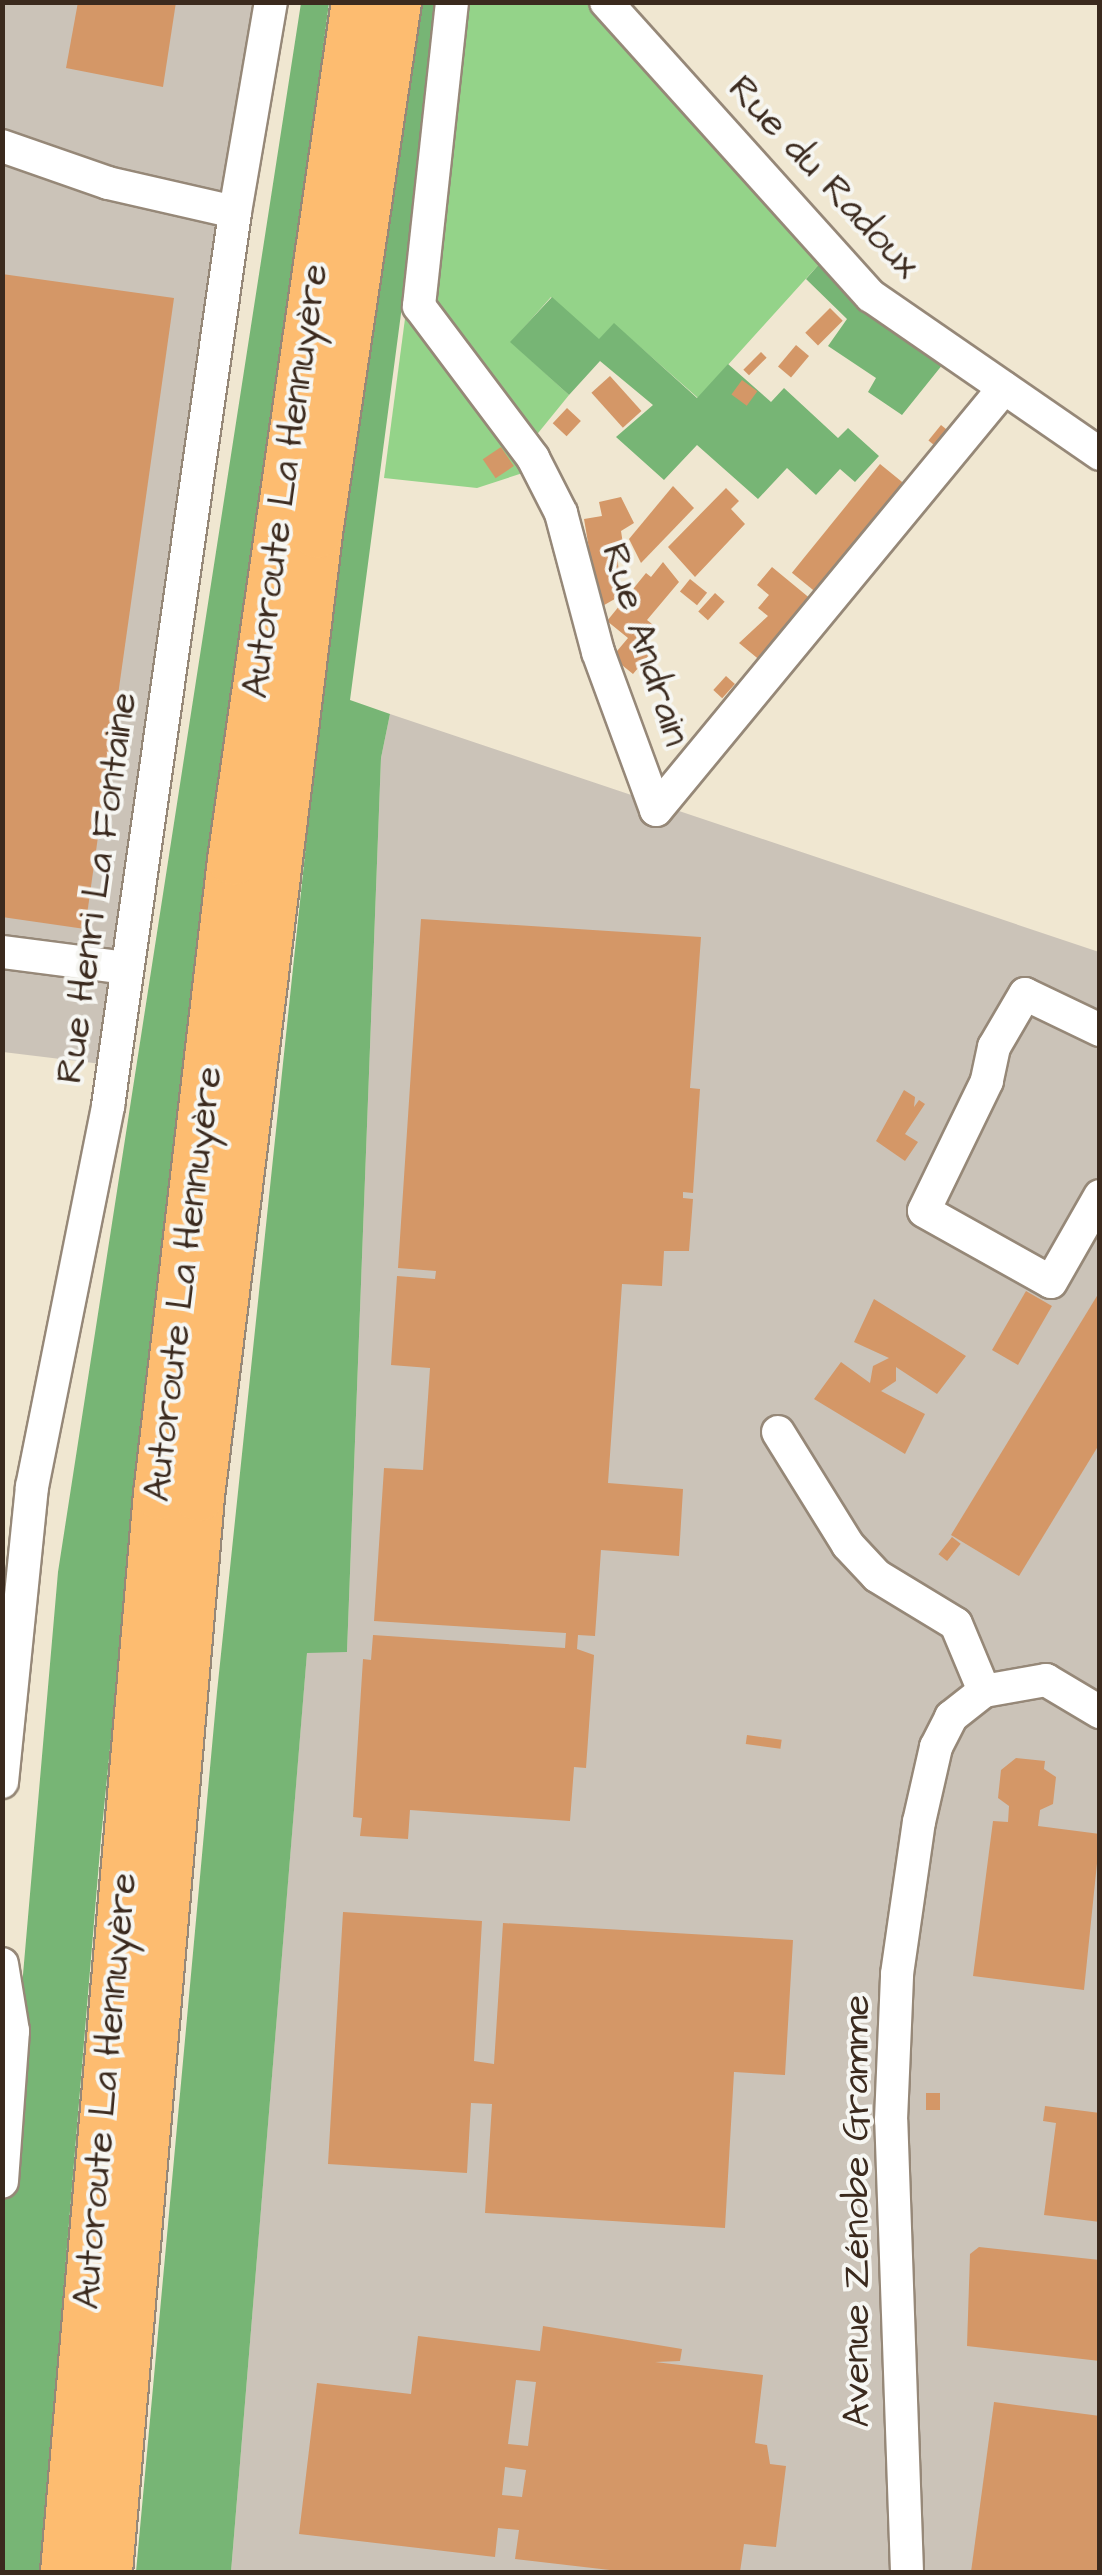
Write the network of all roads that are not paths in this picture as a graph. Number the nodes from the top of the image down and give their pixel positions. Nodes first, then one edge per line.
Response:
1 (271, 2) edge
2 (356, 2) edge
3 (396, 2) edge
4 (452, 2) edge
5 (606, 2) edge
6 (2, 146) edge
7 (235, 212) junction
8 (1004, 388) junction
9 (1100, 454) edge
10 (2, 952) edge
11 (126, 968) junction
12 (1100, 1030) edge
13 (1100, 1196) edge
14 (778, 1432) dead end
15 (984, 1691) junction
16 (1100, 1712) edge
17 (2, 1782) edge
18 (2, 1964) edge
19 (2, 2182) edge
20 (66, 2572) edge
21 (107, 2572) edge
22 (907, 2572) edge

1 - 7 street, Rue Henri La Fontaine
2 - 20 highway, Autoroute La Hennuyère
3 - 21 highway, Autoroute La Hennuyère
4 - 8 street, Rue Andrain
5 - 8 street, Rue du Radoux
6 - 7 street
7 - 11 street, Rue Henri La Fontaine
8 - 9 street, Rue du Radoux
10 - 11 street
11 - 17 street, Rue Henri La Fontaine
12 - 13 street
14 - 15 street
15 - 16 street
15 - 22 street, Avenue Zénobe Gramme
18 - 19 street

